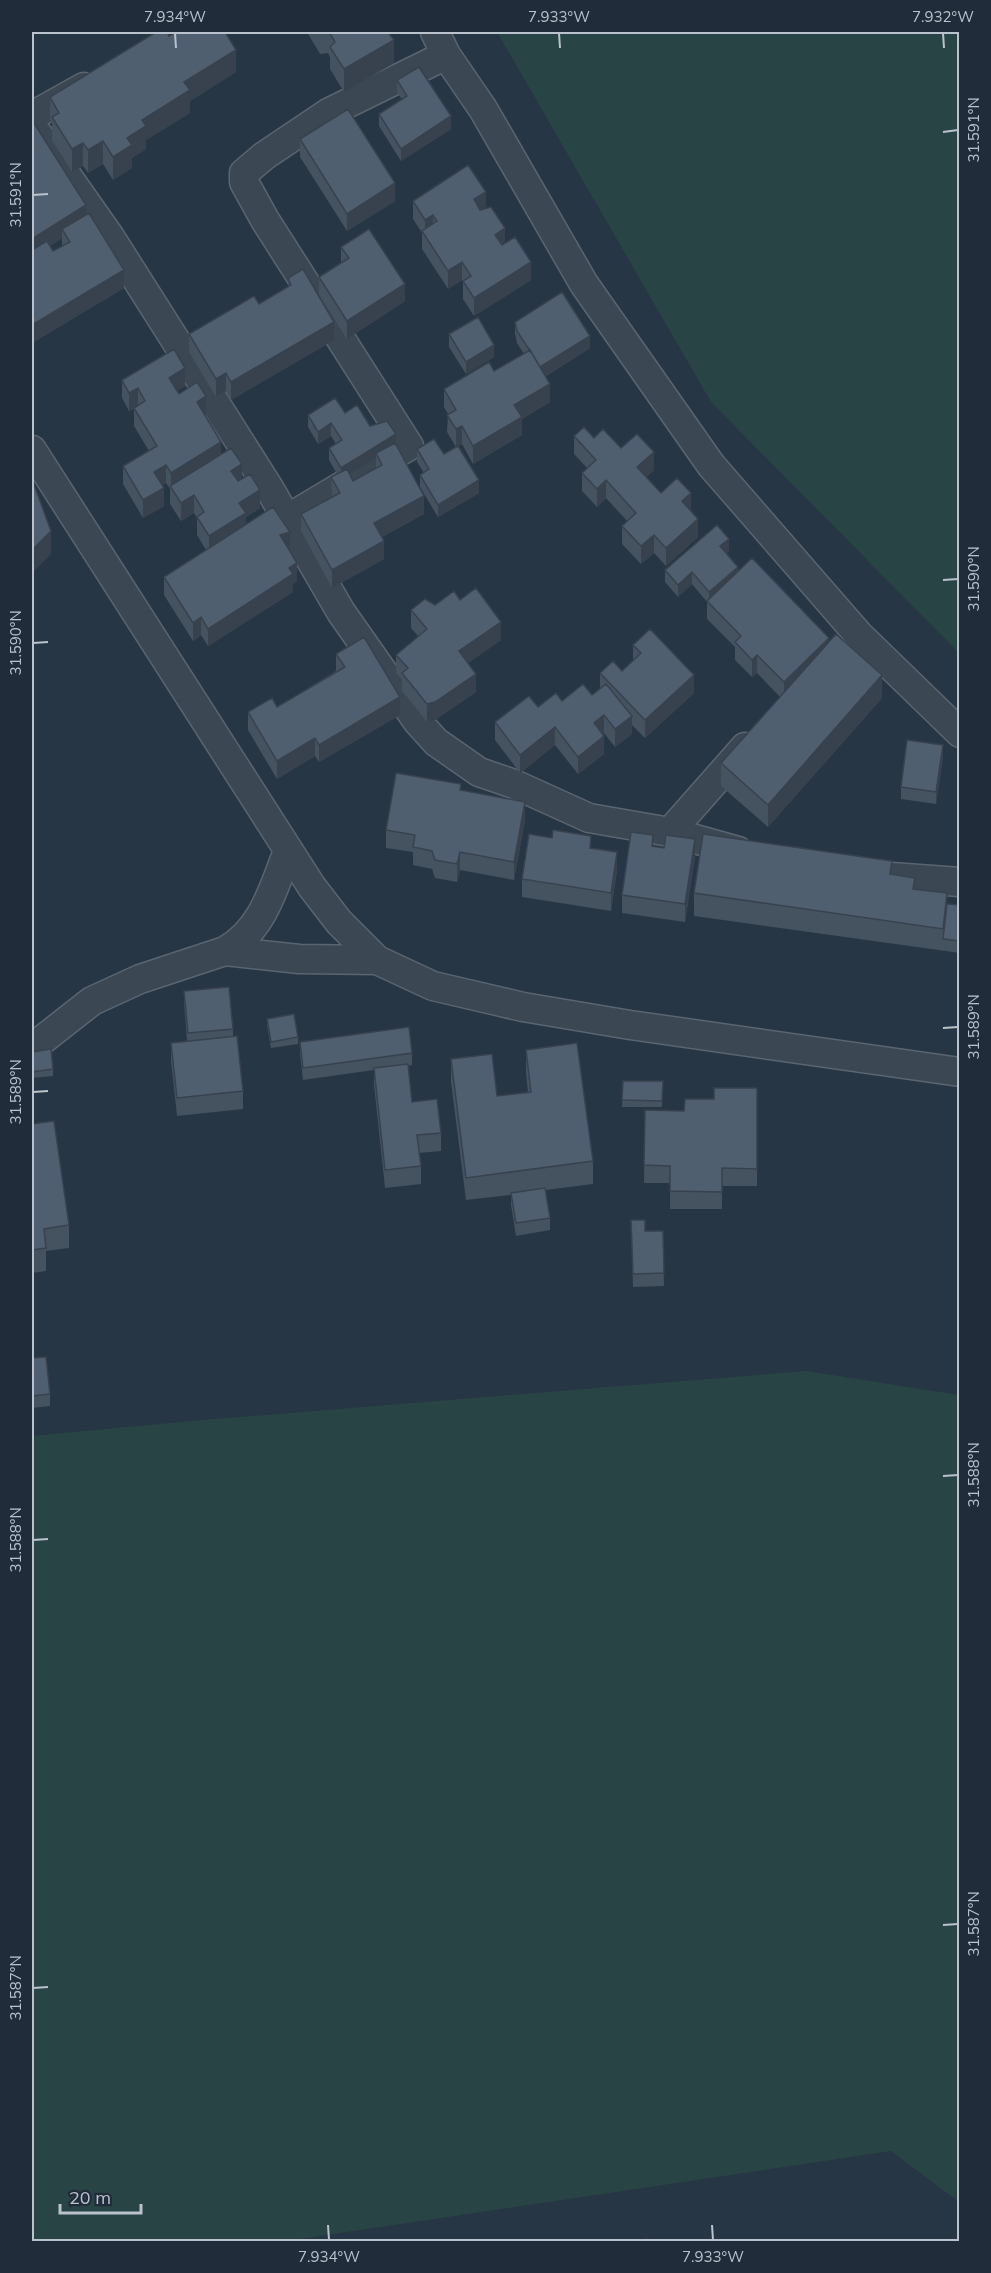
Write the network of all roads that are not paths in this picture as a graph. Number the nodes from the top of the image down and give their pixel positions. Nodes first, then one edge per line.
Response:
1 (440, 43) edge
2 (109, 72) edge
3 (32, 116) edge
4 (32, 126) edge
5 (32, 450) edge
6 (287, 519) junction
7 (960, 733) edge
8 (747, 745) edge
9 (670, 832) junction
10 (288, 851) junction
11 (764, 857) edge
12 (850, 873) edge
13 (960, 882) edge
14 (258, 922) junction
15 (225, 951) junction
16 (287, 958) junction
17 (377, 960) junction
18 (32, 1048) edge
19 (960, 1072) edge

1 - 6 street
1 - 7 street
2 - 3 street
4 - 6 street
5 - 10 street
6 - 9 street
8 - 9 street
9 - 11 street
10 - 14 street
10 - 17 street
12 - 13 street
14 - 15 street
14 - 16 street
15 - 16 street
15 - 18 street
16 - 17 street
17 - 19 street

